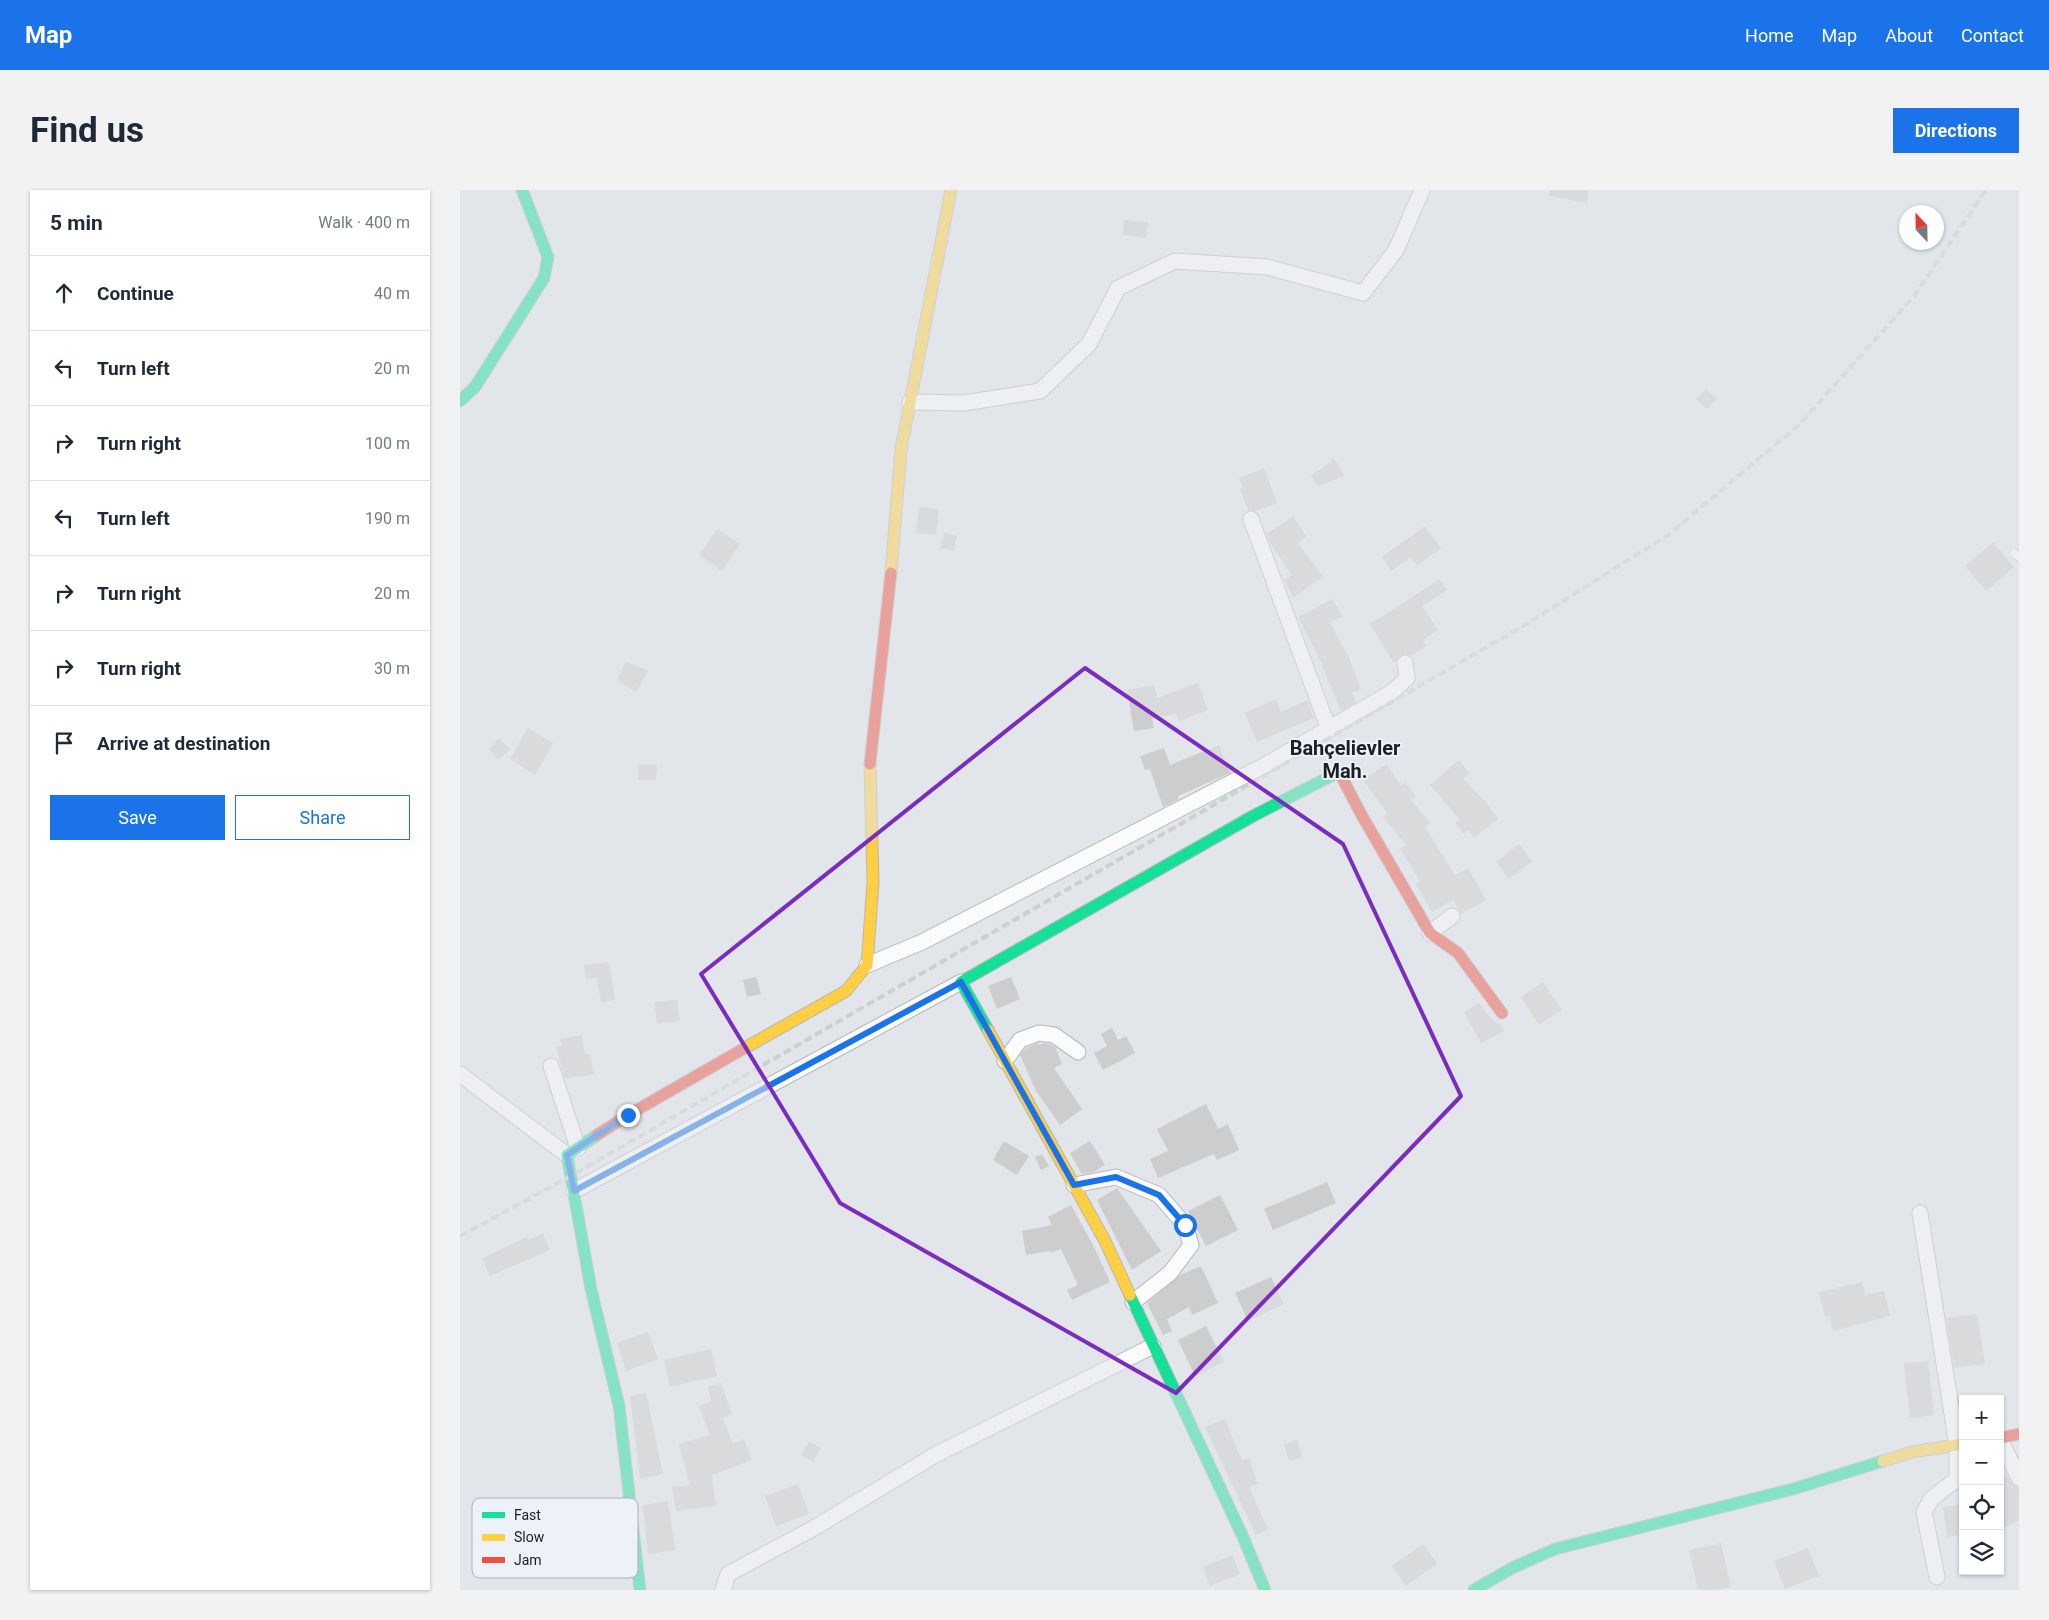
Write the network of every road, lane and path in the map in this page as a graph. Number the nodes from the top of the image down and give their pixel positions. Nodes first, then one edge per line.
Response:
1 (522, 190) edge
2 (952, 190) edge
3 (1422, 190) edge
4 (460, 401) edge
5 (910, 402) junction
6 (1250, 519) dead end
7 (1405, 663) dead end
8 (1329, 730) junction
9 (1452, 916) dead end
10 (1430, 934) junction
11 (867, 965) junction
12 (961, 982) junction
13 (1502, 1013) dead end
14 (1078, 1052) dead end
15 (1005, 1061) junction
16 (551, 1066) dead end
17 (460, 1074) edge
18 (572, 1151) junction
19 (1074, 1185) junction
20 (574, 1191) junction
21 (1920, 1213) dead end
22 (1133, 1302) junction
23 (1153, 1346) junction
24 (2019, 1434) edge
25 (2004, 1437) edge
26 (1959, 1440) edge
27 (2001, 1440) edge
28 (1959, 1444) edge
29 (1959, 1456) edge
30 (2019, 1478) edge
31 (630, 1498) edge
32 (638, 1572) edge
33 (1937, 1577) dead end
34 (640, 1590) edge
35 (722, 1590) edge
36 (1265, 1590) edge
37 (1474, 1590) edge

1 - 4 street
2 - 5 street
3 - 5 street
5 - 11 street
6 - 8 street
7 - 8 street
8 - 11 street
9 - 10 street
10 - 12 street
10 - 13 street
11 - 18 street
12 - 15 street
12 - 20 street
14 - 15 street
15 - 19 street
16 - 18 street
17 - 18 street
18 - 20 street
19 - 22 street
19 - 22 street
20 - 31 street
21 - 26 street
22 - 23 street
23 - 35 street
23 - 36 street
24 - 25 street
27 - 30 street
28 - 37 street
29 - 33 street
32 - 34 street

